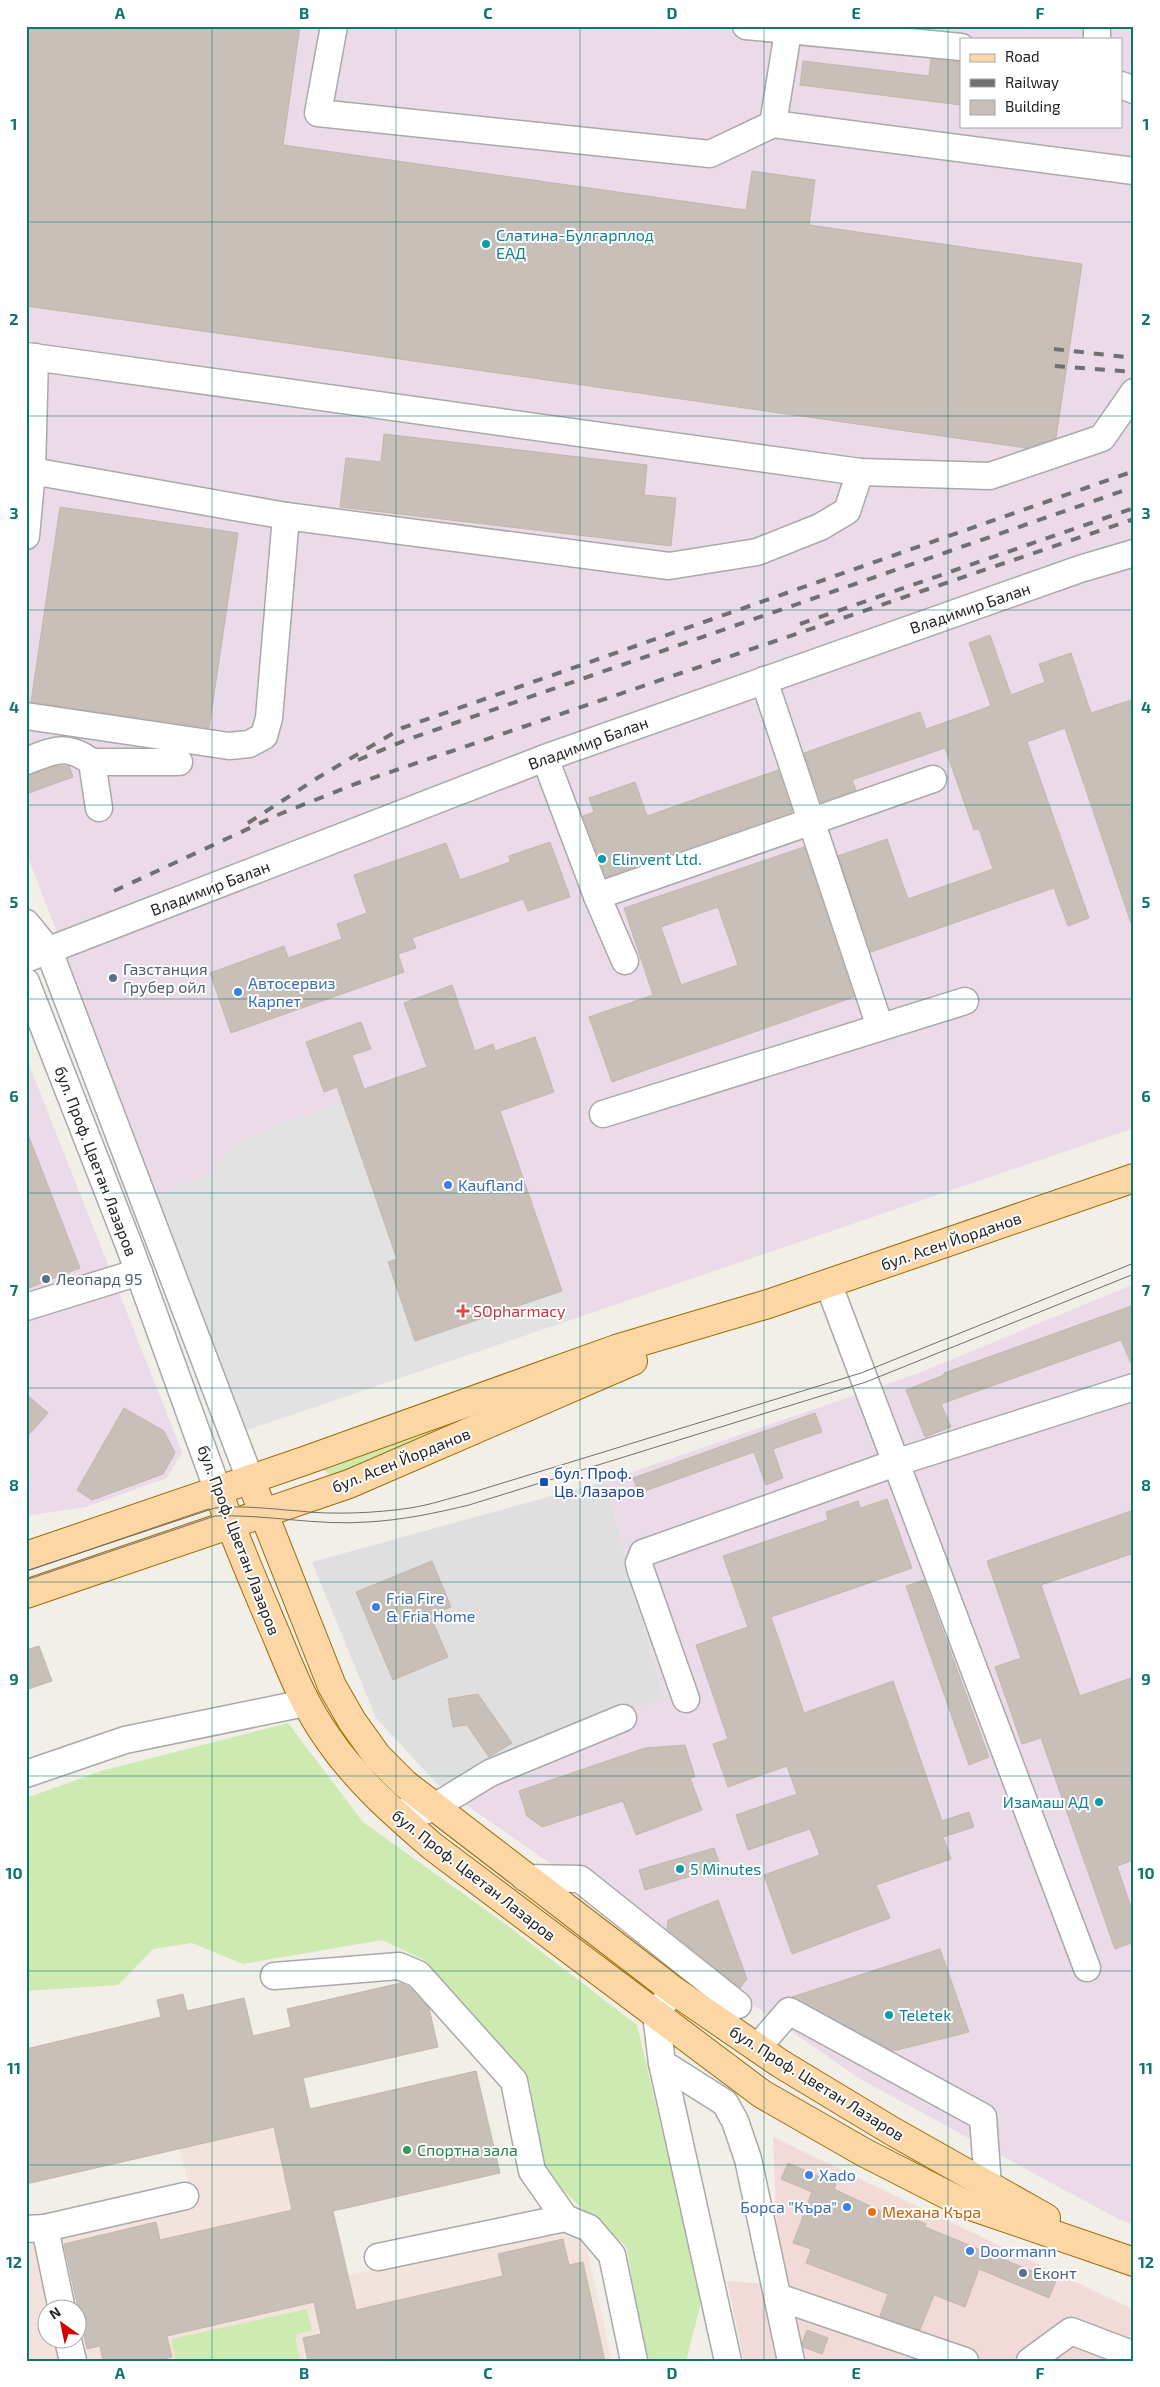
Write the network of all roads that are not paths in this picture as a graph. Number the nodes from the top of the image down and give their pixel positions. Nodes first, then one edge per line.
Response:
1 (334, 26) edge
2 (746, 26) edge
3 (789, 29) edge
4 (960, 48) edge
5 (1122, 85) edge
6 (1134, 90) edge
7 (773, 124) junction
8 (1134, 171) edge
9 (31, 356) edge
10 (1134, 392) edge
11 (32, 471) junction
12 (860, 472) junction
13 (286, 516) junction
14 (26, 536) edge
15 (1134, 553) edge
16 (764, 680) junction
17 (26, 716) edge
18 (545, 758) junction
19 (26, 761) edge
20 (92, 762) junction
21 (179, 762) dead end
22 (934, 779) dead end
23 (99, 808) dead end
24 (811, 822) junction
25 (597, 896) junction
26 (26, 923) edge
27 (38, 955) edge
28 (626, 961) dead end
29 (26, 982) edge
30 (965, 1001) dead end
31 (880, 1027) junction
32 (603, 1114) dead end
33 (1134, 1178) edge
34 (139, 1272) junction
35 (828, 1283) junction
36 (768, 1304) junction
37 (26, 1307) edge
38 (1134, 1387) edge
39 (898, 1462) junction
40 (250, 1479) junction
41 (218, 1490) junction
42 (263, 1513) junction
43 (230, 1524) junction
44 (26, 1556) edge
45 (26, 1594) edge
46 (686, 1699) dead end
47 (305, 1703) junction
48 (623, 1718) dead end
49 (26, 1774) edge
50 (434, 1808) junction
51 (392, 1811) junction
52 (525, 1878) junction
53 (1087, 1968) dead end
54 (274, 1976) dead end
55 (673, 1990) junction
56 (738, 2005) dead end
57 (656, 2014) junction
58 (757, 2048) junction
59 (662, 2063) junction
60 (988, 2186) junction
61 (185, 2196) dead end
62 (565, 2218) junction
63 (36, 2229) edge
64 (378, 2257) dead end
65 (1123, 2258) edge
66 (778, 2297) junction
67 (59, 2300) edge
68 (723, 2354) edge
69 (1134, 2355) edge
70 (634, 2361) edge
71 (791, 2361) edge
72 (965, 2361) edge
73 (1030, 2361) edge

1 - 7 street
2 - 3 street
3 - 4 street
3 - 7 street
5 - 6 street
7 - 8 street
9 - 11 street
9 - 12 street
10 - 12 street
11 - 13 street
11 - 14 street
12 - 13 street
13 - 17 street
15 - 16 street, Владимир Балан
16 - 18 street, Владимир Балан
16 - 24 street
18 - 25 street
18 - 27 street, Владимир Балан
19 - 20 street
20 - 21 street
20 - 23 street
22 - 24 street
24 - 25 street
24 - 31 street
25 - 28 street
26 - 27 street, бул. Проф. Цветан Лазаров
27 - 40 street, бул. Проф. Цветан Лазаров
29 - 34 street, бул. Проф. Цветан Лазаров
30 - 31 street
31 - 32 street
33 - 35 main road, бул. Асен Йорданов
34 - 37 street
34 - 41 street, бул. Проф. Цветан Лазаров
35 - 36 main road, бул. Асен Йорданов
35 - 39 street
36 - 40 main road, бул. Асен Йорданов
36 - 42 main road, бул. Асен Йорданов
38 - 39 street
39 - 46 street
39 - 53 street
40 - 41 main road, бул. Асен Йорданов
40 - 42 main road, бул. Проф. Цветан Лазаров
41 - 43 main road, бул. Проф. Цветан Лазаров
41 - 44 main road, бул. Асен Йорданов
42 - 43 main road, бул. Асен Йорданов
42 - 50 main road, бул. Проф. Цветан Лазаров
43 - 45 main road, бул. Асен Йорданов
43 - 47 main road, бул. Проф. Цветан Лазаров
47 - 49 street
47 - 51 main road, бул. Проф. Цветан Лазаров
48 - 50 street
50 - 51 street
50 - 52 main road, бул. Проф. Цветан Лазаров
51 - 57 main road, бул. Проф. Цветан Лазаров
52 - 55 main road, бул. Проф. Цветан Лазаров
52 - 56 street
54 - 62 street
55 - 57 street
55 - 58 main road, бул. Проф. Цветан Лазаров
57 - 59 street
57 - 65 main road, бул. Проф. Цветан Лазаров
58 - 60 main road, бул. Проф. Цветан Лазаров
58 - 60 street
59 - 66 street
59 - 68 street
60 - 65 main road, бул. Проф. Цветан Лазаров
61 - 63 street
62 - 64 street
62 - 70 street
63 - 67 street
66 - 71 street
66 - 72 street
69 - 73 street

